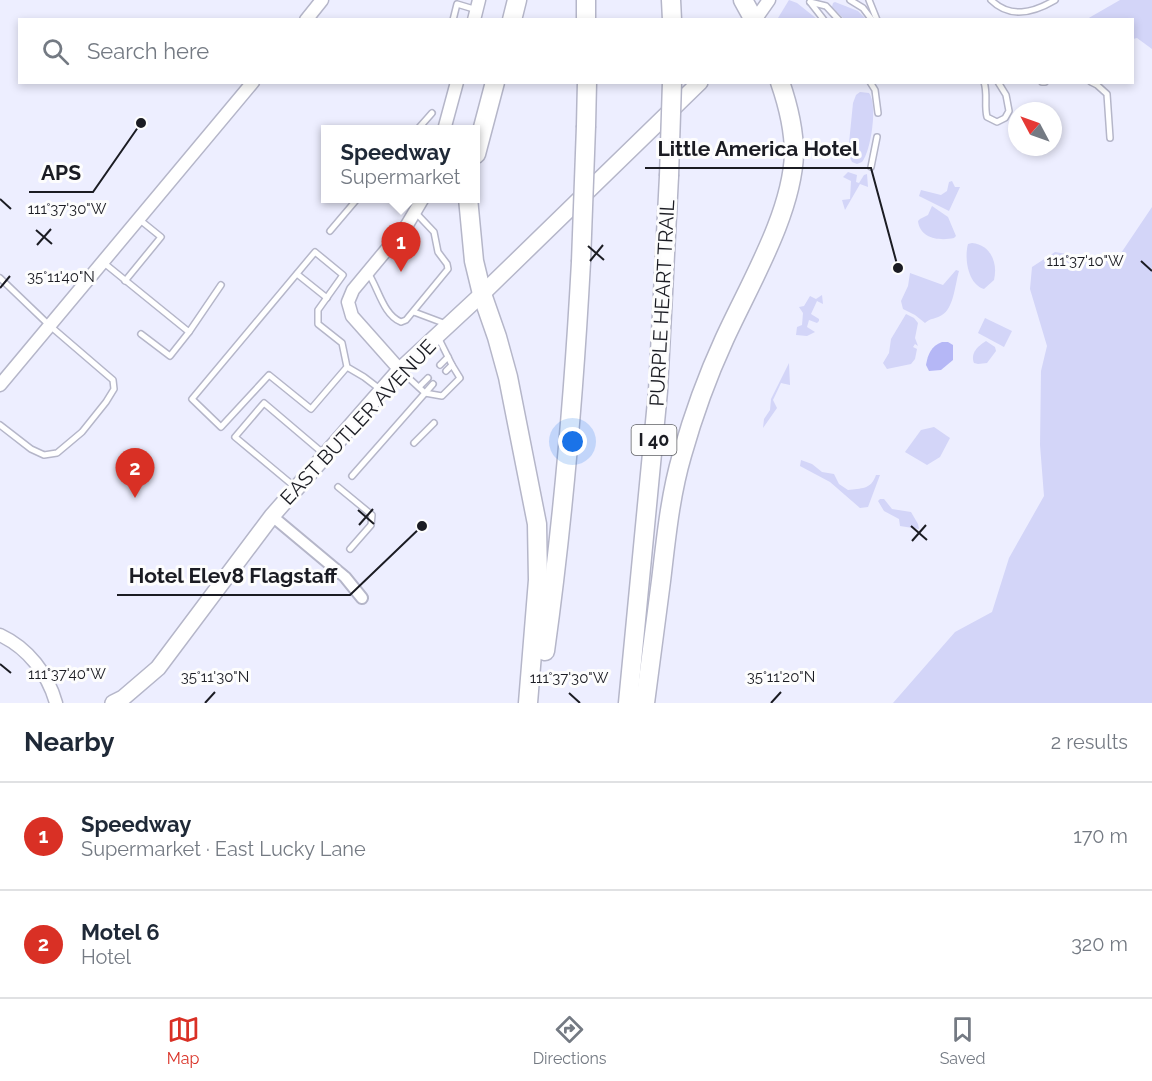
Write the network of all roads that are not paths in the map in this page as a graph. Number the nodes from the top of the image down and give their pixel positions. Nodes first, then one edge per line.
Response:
1 (322, 0) edge
2 (517, 0) edge
3 (586, 0) edge
4 (671, 0) edge
5 (743, 0) edge
6 (769, 0) edge
7 (850, 0) edge
8 (869, 0) edge
9 (991, 0) edge
10 (1055, 0) edge
11 (809, 1) edge
12 (477, 10) edge
13 (1010, 12) junction
14 (308, 18) edge
15 (454, 18) edge
16 (512, 18) edge
17 (586, 18) edge
18 (672, 18) edge
19 (753, 18) edge
20 (756, 18) edge
21 (822, 18) edge
22 (837, 18) edge
23 (870, 18) edge
24 (876, 18) edge
25 (1006, 18) edge
26 (251, 84) edge
27 (456, 84) edge
28 (494, 84) edge
29 (587, 84) edge
30 (672, 84) edge
31 (698, 84) edge
32 (780, 84) edge
33 (871, 84) edge
34 (985, 84) edge
35 (999, 84) edge
36 (1095, 84) edge
37 (432, 113) dead end
38 (878, 113) dead end
39 (421, 125) edge
40 (445, 125) edge
41 (877, 137) dead end
42 (1110, 138) dead end
43 (480, 139) edge
44 (871, 167) dead end
45 (354, 203) edge
46 (421, 203) edge
47 (468, 203) edge
48 (416, 213) junction
49 (139, 219) junction
50 (330, 231) dead end
51 (102, 262) junction
52 (367, 272) junction
53 (297, 274) junction
54 (0, 278) edge
55 (125, 281) junction
56 (221, 285) dead end
57 (482, 294) junction
58 (327, 298) junction
59 (414, 312) junction
60 (49, 325) junction
61 (449, 325) junction
62 (189, 332) junction
63 (141, 334) dead end
64 (437, 336) junction
65 (448, 357) junction
66 (440, 365) dead end
67 (452, 365) junction
68 (347, 367) junction
69 (400, 370) junction
70 (446, 371) dead end
71 (428, 378) dead end
72 (433, 384) dead end
73 (0, 385) edge
74 (419, 387) junction
75 (382, 391) junction
76 (425, 393) junction
77 (434, 423) dead end
78 (0, 425) edge
79 (414, 443) dead end
80 (326, 455) junction
81 (352, 476) dead end
82 (338, 487) dead end
83 (296, 488) junction
84 (272, 516) junction
85 (350, 549) dead end
86 (362, 598) dead end
87 (0, 635) edge
88 (56, 703) edge
89 (113, 703) edge
90 (528, 703) edge
91 (538, 703) edge
92 (628, 703) edge
93 (645, 703) edge

1 - 14 street
2 - 16 highway
3 - 17 highway
4 - 18 highway
5 - 19 highway
6 - 20 street
7 - 23 lane
8 - 24 lane
9 - 13 lane
10 - 13 lane
11 - 21 lane
11 - 22 lane
12 - 15 lane
13 - 25 lane
26 - 49 street
27 - 40 street
28 - 43 highway
29 - 91 highway, bridge
30 - 92 highway, PURPLE HEART TRAIL / I 40, bridge
31 - 57 main road, EAST BUTLER AVENUE
32 - 93 highway
33 - 38 lane
34 - 35 lane
36 - 42 lane
37 - 39 lane
41 - 44 lane
45 - 50 lane
46 - 48 street
47 - 57 highway
48 - 52 street
48 - 59 lane
49 - 51 street
49 - 55 lane
51 - 55 lane
51 - 60 street
52 - 59 lane
52 - 69 street
53 - 58 lane
53 - 58 lane
53 - 68 lane
54 - 60 lane
55 - 62 lane
56 - 62 lane
57 - 61 main road, EAST BUTLER AVENUE
57 - 90 highway
58 - 68 lane
59 - 61 lane
60 - 73 street
60 - 78 lane
61 - 64 main road, EAST BUTLER AVENUE
62 - 63 lane
64 - 65 lane
64 - 69 main road, EAST BUTLER AVENUE
65 - 66 lane
65 - 67 lane
67 - 70 lane
67 - 76 lane
68 - 75 lane
69 - 74 lane
69 - 75 main road, EAST BUTLER AVENUE
71 - 74 lane
72 - 76 lane
74 - 76 lane
75 - 80 main road, EAST BUTLER AVENUE
76 - 81 lane
77 - 79 lane
80 - 83 main road, EAST BUTLER AVENUE
80 - 83 lane
82 - 85 lane
83 - 84 main road, EAST BUTLER AVENUE
84 - 86 street
84 - 89 main road, EAST BUTLER AVENUE
87 - 88 street

